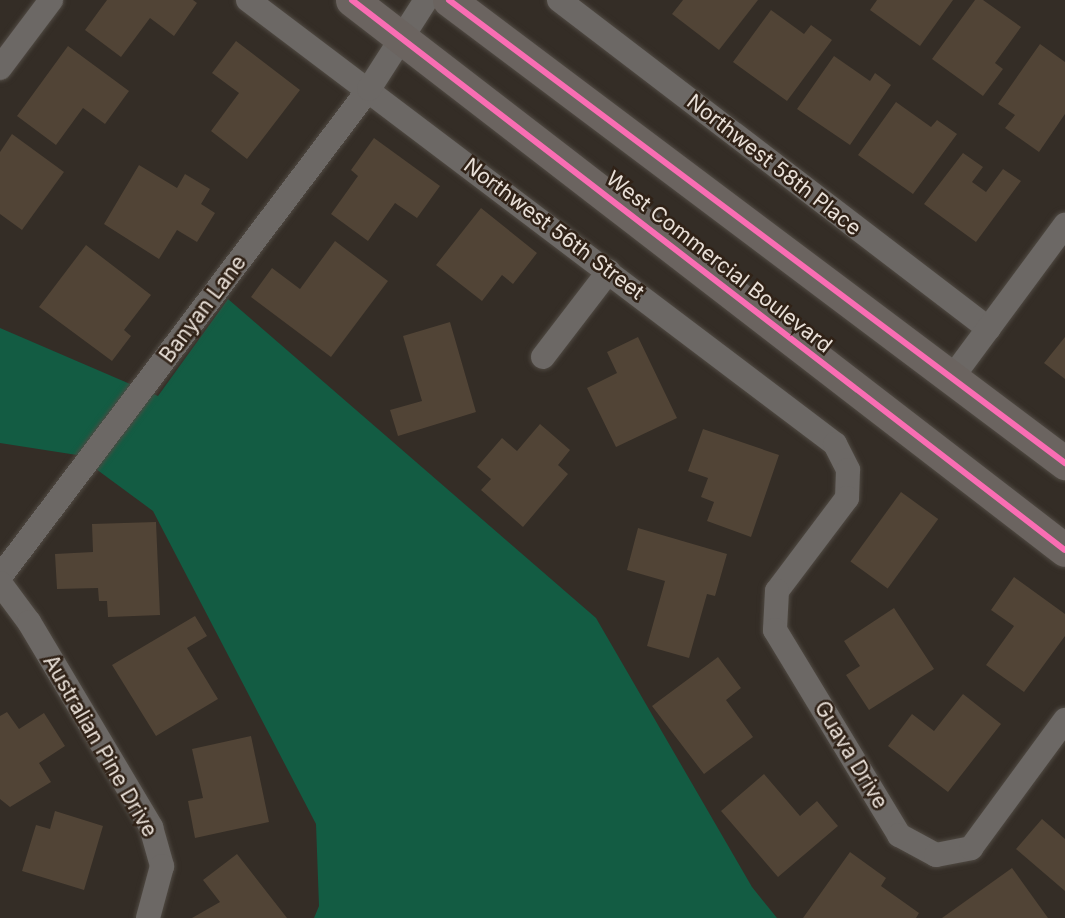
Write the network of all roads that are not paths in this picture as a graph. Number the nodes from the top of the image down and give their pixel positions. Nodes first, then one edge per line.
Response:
1 (51, 0) edge
2 (248, 0) edge
3 (352, 0) edge
4 (426, 0) edge
5 (449, 0) edge
6 (559, 0) edge
7 (401, 37) junction
8 (0, 68) edge
9 (369, 89) junction
10 (1065, 225) edge
11 (609, 271) junction
12 (989, 329) junction
13 (543, 357) dead end
14 (951, 379) junction
15 (1065, 462) edge
16 (848, 470) joint
17 (1065, 550) edge
18 (0, 577) edge
19 (0, 583) edge
20 (1065, 720) edge
21 (148, 918) edge

1 - 8 street
2 - 9 street, Northwest 56th Street
3 - 7 highway, West Commercial Boulevard
4 - 7 street, Banyan Lane
5 - 14 highway
6 - 12 street, Northwest 58th Place
7 - 9 street, Banyan Lane
7 - 17 highway, West Commercial Boulevard
9 - 11 street, Northwest 56th Street
9 - 18 street, Banyan Lane
10 - 12 street
11 - 13 street
11 - 16 street, Northwest 56th Street
12 - 14 street
14 - 15 highway
16 - 20 street, Guava Drive
19 - 21 street, Australian Pine Drive

